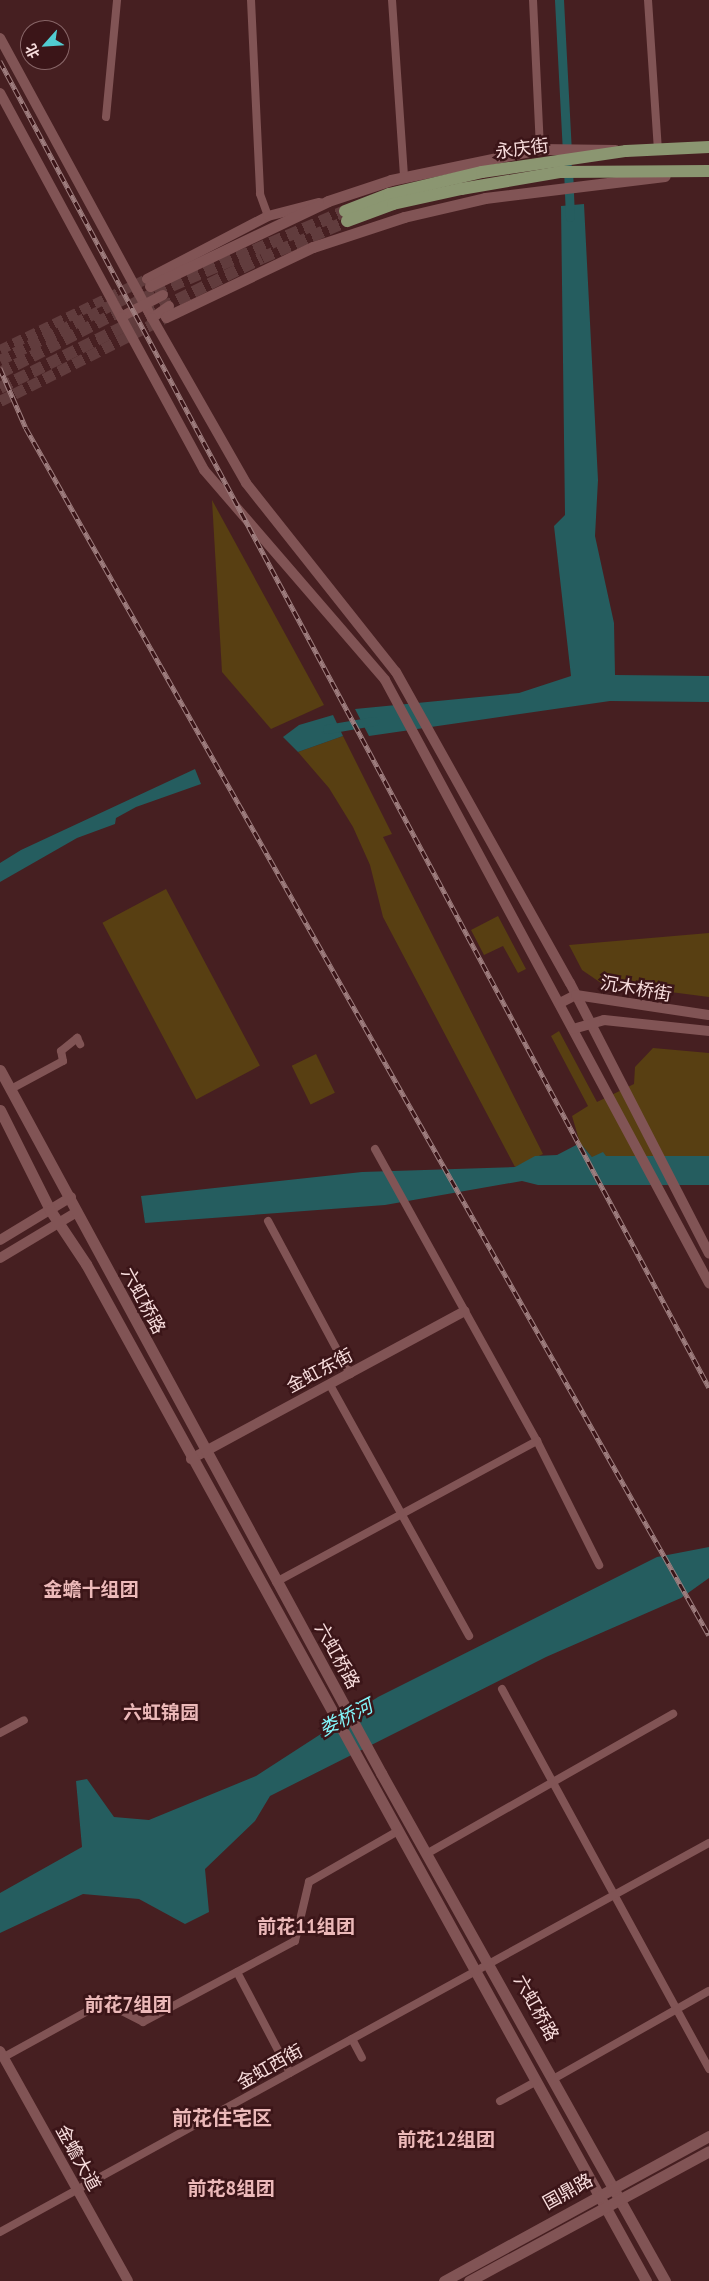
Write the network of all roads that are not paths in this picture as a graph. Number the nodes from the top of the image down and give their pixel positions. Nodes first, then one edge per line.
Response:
1 (117, 0) edge
2 (251, 0) edge
3 (392, 0) edge
4 (533, 0) edge
5 (648, 0) edge
6 (0, 38) edge
7 (0, 93) edge
8 (106, 117) dead end
9 (709, 147) edge
10 (540, 149) junction
11 (658, 149) junction
12 (583, 159) junction
13 (709, 171) edge
14 (684, 174) junction
15 (404, 177) junction
16 (328, 200) junction
17 (268, 216) junction
18 (346, 216) tunnel mouth
19 (149, 282) joint
20 (163, 294) dead end
21 (143, 306) junction
22 (169, 306) dead end
23 (121, 317) junction
24 (166, 317) tunnel mouth
25 (152, 318) junction
26 (576, 995) junction
27 (560, 1003) junction
28 (709, 1015) edge
29 (590, 1022) junction
30 (573, 1029) junction
31 (709, 1031) edge
32 (80, 1044) dead end
33 (0, 1070) edge
34 (11, 1089) junction
35 (0, 1110) edge
36 (375, 1149) dead end
37 (71, 1198) junction
38 (50, 1210) junction
39 (77, 1212) junction
40 (268, 1221) dead end
41 (57, 1223) junction
42 (0, 1240) edge
43 (709, 1253) edge
44 (0, 1258) edge
45 (709, 1283) edge
46 (465, 1311) junction
47 (350, 1374) junction
48 (330, 1385) junction
49 (537, 1441) junction
50 (205, 1452) junction
51 (190, 1459) junction
52 (401, 1514) junction
53 (599, 1564) dead end
54 (276, 1582) junction
55 (469, 1636) dead end
56 (502, 1689) dead end
57 (673, 1714) dead end
58 (24, 1720) dead end
59 (0, 1733) edge
60 (552, 1782) junction
61 (398, 1831) junction
62 (709, 1843) edge
63 (428, 1852) junction
64 (614, 1895) junction
65 (490, 1963) junction
66 (476, 1971) junction
67 (237, 1972) junction
68 (709, 1991) edge
69 (677, 2009) junction
70 (352, 2039) junction
71 (2, 2054) edge
72 (362, 2058) dead end
73 (709, 2069) edge
74 (290, 2073) junction
75 (555, 2078) junction
76 (537, 2082) junction
77 (500, 2101) dead end
78 (709, 2136) edge
79 (709, 2151) edge
80 (614, 2187) junction
81 (77, 2190) junction
82 (600, 2195) junction
83 (620, 2198) junction
84 (606, 2206) junction
85 (0, 2232) edge
86 (128, 2281) edge
87 (444, 2281) edge
88 (469, 2281) edge
89 (646, 2281) edge
90 (665, 2281) edge

1 - 8 street
2 - 17 street
3 - 15 street
4 - 10 street
5 - 11 street
6 - 21 street
7 - 23 street
9 - 11 main road, 永庆街
10 - 12 main road
10 - 15 main road
11 - 12 main road, 永庆街
12 - 14 main road, 永庆街
12 - 18 main road, 永庆街
13 - 14 main road, 永庆街
14 - 24 main road
15 - 16 main road
16 - 17 street
16 - 19 main road
17 - 19 street
20 - 21 street
21 - 23 street
21 - 25 street
22 - 25 street
23 - 27 street
25 - 26 street
26 - 27 street, 沉木桥街
26 - 28 street, 沉木桥街
26 - 29 street
27 - 30 street
29 - 30 street, 沉木桥街
29 - 31 street, 沉木桥街
29 - 43 street
30 - 45 street
32 - 34 street
33 - 34 main road, 六虹桥路
34 - 37 main road, 六虹桥路
35 - 38 main road, 六虹桥路
36 - 46 street
37 - 38 street
37 - 39 main road, 六虹桥路
38 - 41 main road, 六虹桥路
38 - 42 street
39 - 41 street
39 - 50 main road, 六虹桥路
40 - 47 street
41 - 44 street
41 - 51 main road, 六虹桥路
46 - 47 street, 金虹东街
46 - 49 street
47 - 48 street, 金虹东街
48 - 50 street, 金虹东街
48 - 52 street
49 - 52 street
49 - 53 street
50 - 51 street, 金虹东街
50 - 54 main road, 六虹桥路
51 - 61 main road, 六虹桥路
52 - 54 street
52 - 55 street
54 - 63 main road, 六虹桥路
56 - 60 street
57 - 60 street
58 - 59 street
60 - 63 street
60 - 64 street
61 - 66 main road, 六虹桥路
61 - 67 street
62 - 64 street, 金虹西街
63 - 65 main road, 六虹桥路
64 - 65 street, 金虹西街
64 - 69 street
65 - 66 street, 金虹西街
65 - 75 main road, 六虹桥路
66 - 70 street, 金虹西街
66 - 76 main road, 六虹桥路
67 - 71 street
67 - 74 street
68 - 69 street
69 - 73 street
69 - 75 street
70 - 72 street
70 - 74 street, 金虹西街
71 - 81 street, 金蟾大道
74 - 81 street, 金虹西街
75 - 80 main road, 六虹桥路
76 - 77 street
76 - 82 main road, 六虹桥路
78 - 80 main road, 国鼎路
79 - 83 main road, 国鼎路
80 - 82 main road, 国鼎路
80 - 83 main road, 六虹桥路
81 - 85 street, 金虹西街
81 - 86 street, 金蟾大道
82 - 84 main road, 六虹桥路
82 - 87 main road, 国鼎路
83 - 84 main road, 国鼎路
83 - 90 main road, 六虹桥路
84 - 88 main road, 国鼎路
84 - 89 main road, 六虹桥路

